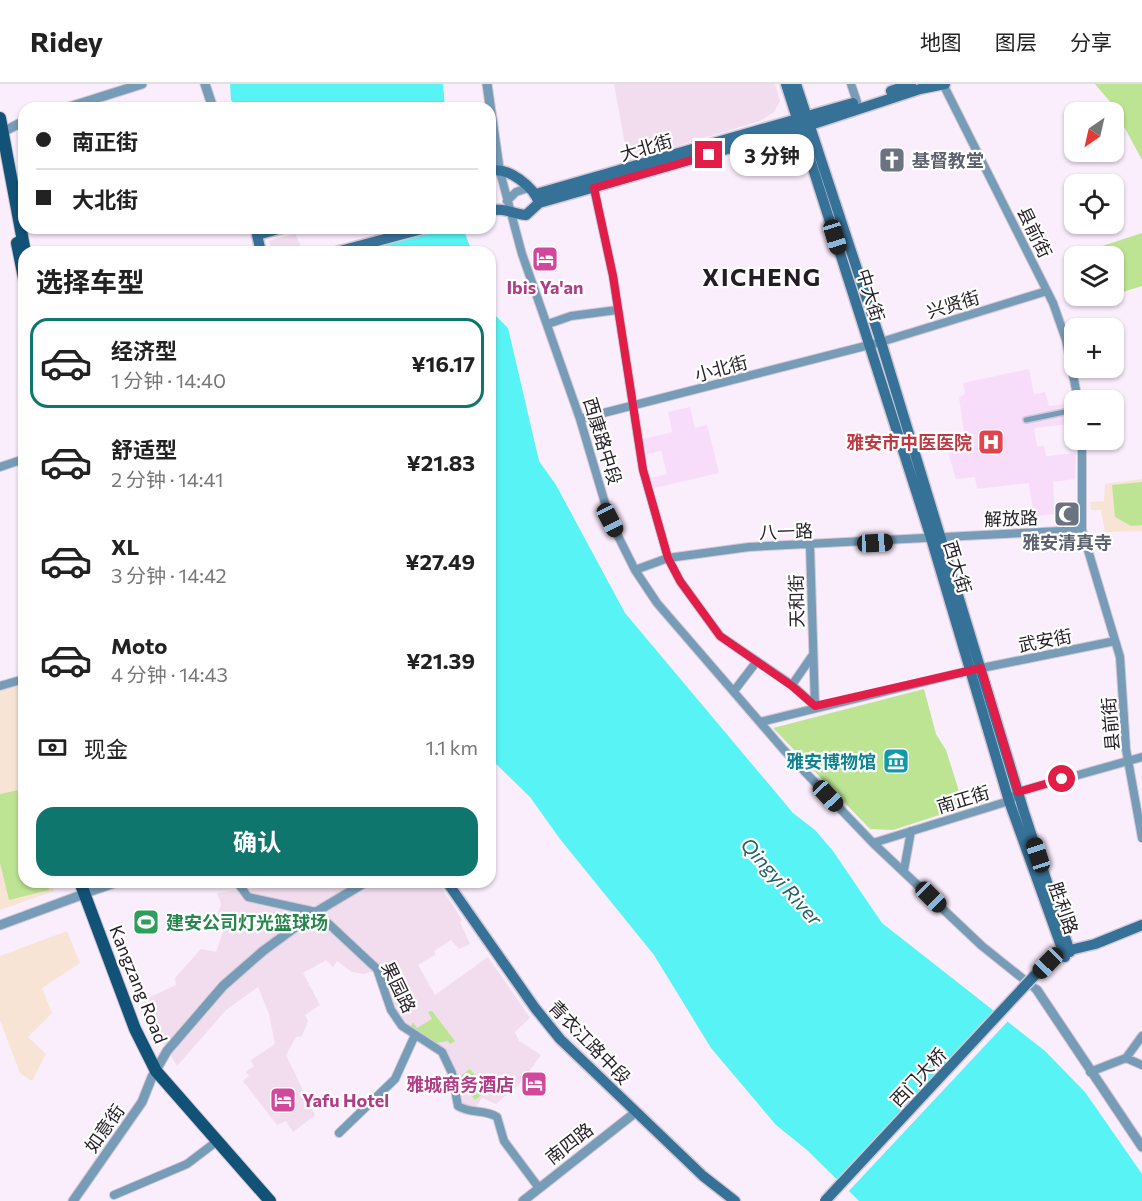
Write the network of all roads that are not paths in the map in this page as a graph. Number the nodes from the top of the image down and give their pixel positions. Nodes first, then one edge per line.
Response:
1 (142, 84) edge
2 (205, 84) edge
3 (487, 84) edge
4 (786, 84) edge
5 (796, 84) edge
6 (851, 84) edge
7 (911, 84) edge
8 (944, 84) edge
9 (85, 102) edge
10 (211, 102) edge
11 (489, 102) edge
12 (857, 102) junction
13 (0, 118) edge
14 (805, 123) junction
15 (18, 124) edge
16 (1, 133) edge
17 (0, 157) edge
18 (496, 169) edge
19 (496, 172) edge
20 (593, 184) junction
21 (534, 195) junction
22 (508, 206) junction
23 (496, 209) edge
24 (18, 217) edge
25 (404, 234) edge
26 (358, 246) edge
27 (18, 248) edge
28 (1047, 291) junction
29 (617, 309) junction
30 (548, 324) junction
31 (881, 342) junction
32 (869, 345) junction
33 (1076, 390) edge
34 (632, 407) junction
35 (1064, 412) edge
36 (580, 419) junction
37 (1026, 420) dead end
38 (1082, 450) edge
39 (18, 461) edge
40 (0, 467) edge
41 (1082, 530) junction
42 (936, 537) junction
43 (810, 546) junction
44 (668, 558) junction
45 (635, 570) junction
46 (1115, 641) junction
47 (812, 656) junction
48 (757, 661) junction
49 (976, 669) junction
50 (18, 681) edge
51 (0, 686) edge
52 (792, 686) junction
53 (734, 691) junction
54 (815, 706) junction
55 (760, 722) junction
56 (1142, 757) edge
57 (1128, 760) junction
58 (1018, 792) junction
59 (1009, 801) junction
60 (911, 831) junction
61 (1142, 838) edge
62 (873, 843) junction
63 (904, 870) junction
64 (242, 888) edge
65 (356, 888) edge
66 (451, 888) edge
67 (81, 891) edge
68 (316, 912) junction
69 (0, 925) edge
70 (1142, 925) edge
71 (1066, 954) junction
72 (1034, 981) junction
73 (415, 1035) junction
74 (1142, 1036) edge
75 (1126, 1058) junction
76 (1142, 1065) edge
77 (1090, 1072) junction
78 (154, 1074) junction
79 (636, 1112) junction
80 (339, 1133) dead end
81 (212, 1145) junction
82 (1142, 1147) edge
83 (539, 1188) junction
84 (114, 1195) dead end
85 (73, 1201) edge
86 (260, 1201) edge
87 (270, 1201) edge
88 (523, 1201) edge
89 (735, 1201) edge
90 (825, 1201) edge
91 (834, 1201) edge

1 - 9 street
2 - 10 street
3 - 11 street, 西康路中段
4 - 14 main road, 中大街
5 - 14 main road, 中大街
6 - 12 street
7 - 12 main road
8 - 14 main road
8 - 28 street, 县前街
12 - 14 main road
13 - 16 main road
14 - 20 main road, 大北街
14 - 31 main road, 西大街
14 - 32 main road, 中大街
15 - 16 street
16 - 24 main road
17 - 27 main road
18 - 21 main road
19 - 22 street, 西康路中段
20 - 21 main road, 大北街
20 - 29 street
21 - 22 street
21 - 22 main road, 大北街
22 - 23 main road
22 - 30 street, 西康路中段
25 - 26 main road
28 - 31 street, 兴贤街
28 - 33 street, 县前街
29 - 30 street
29 - 34 street
30 - 36 street, 西康路中段
31 - 32 street, 兴贤街
31 - 42 main road, 西大街
32 - 34 street, 小北街
32 - 42 main road, 西大街
34 - 36 street, 小北街
34 - 44 street
35 - 37 street
36 - 45 street, 西康路中段
38 - 41 street, 县前街
39 - 40 street
41 - 42 street, 解放路
41 - 46 street, 县前街
42 - 43 street, 八一路
42 - 49 main road, 西大街
43 - 44 street, 八一路
43 - 47 street, 天和街
44 - 45 street, 八一路
44 - 48 street
45 - 53 street, 西康路中段
46 - 49 street, 武安街
46 - 57 street, 县前街
47 - 52 street
47 - 54 street, 天和街
48 - 52 street
48 - 53 street
49 - 54 street, 武安街
49 - 58 main road, 西大街
49 - 59 main road, 西大街
50 - 51 street
52 - 54 street
53 - 55 street, 西康路中段
54 - 55 street, 武安街
55 - 62 street, 西康路中段
56 - 57 street, 南正街
57 - 58 street, 南正街
57 - 61 street, 县前街
58 - 59 street, 南正街
58 - 71 main road, 胜利路
59 - 60 street, 南正街
59 - 71 main road, 胜利路
60 - 62 street, 南正街
60 - 63 street
62 - 63 street, 西康路中段
63 - 72 street, 西康路中段
64 - 68 street
65 - 68 street, 如意街
66 - 79 main road, 青衣江路中段
67 - 69 street
67 - 78 main road, Kangzang Road
68 - 73 street, 果园路
68 - 78 street, 如意街
70 - 71 main road
71 - 72 main road
72 - 77 street
72 - 90 main road, 西门大桥, bridge
72 - 91 main road, 西门大桥
73 - 80 street
73 - 83 street, 果园路
74 - 75 street
75 - 76 street
75 - 77 street
77 - 82 street
78 - 81 main road, Kangzang Road
78 - 85 street, 如意街
78 - 87 main road, Kangzang Road
79 - 83 street, 南四路
79 - 89 main road, 青衣江路中段
81 - 84 street
81 - 86 main road, Kangzang Road
83 - 88 street, 南四路

